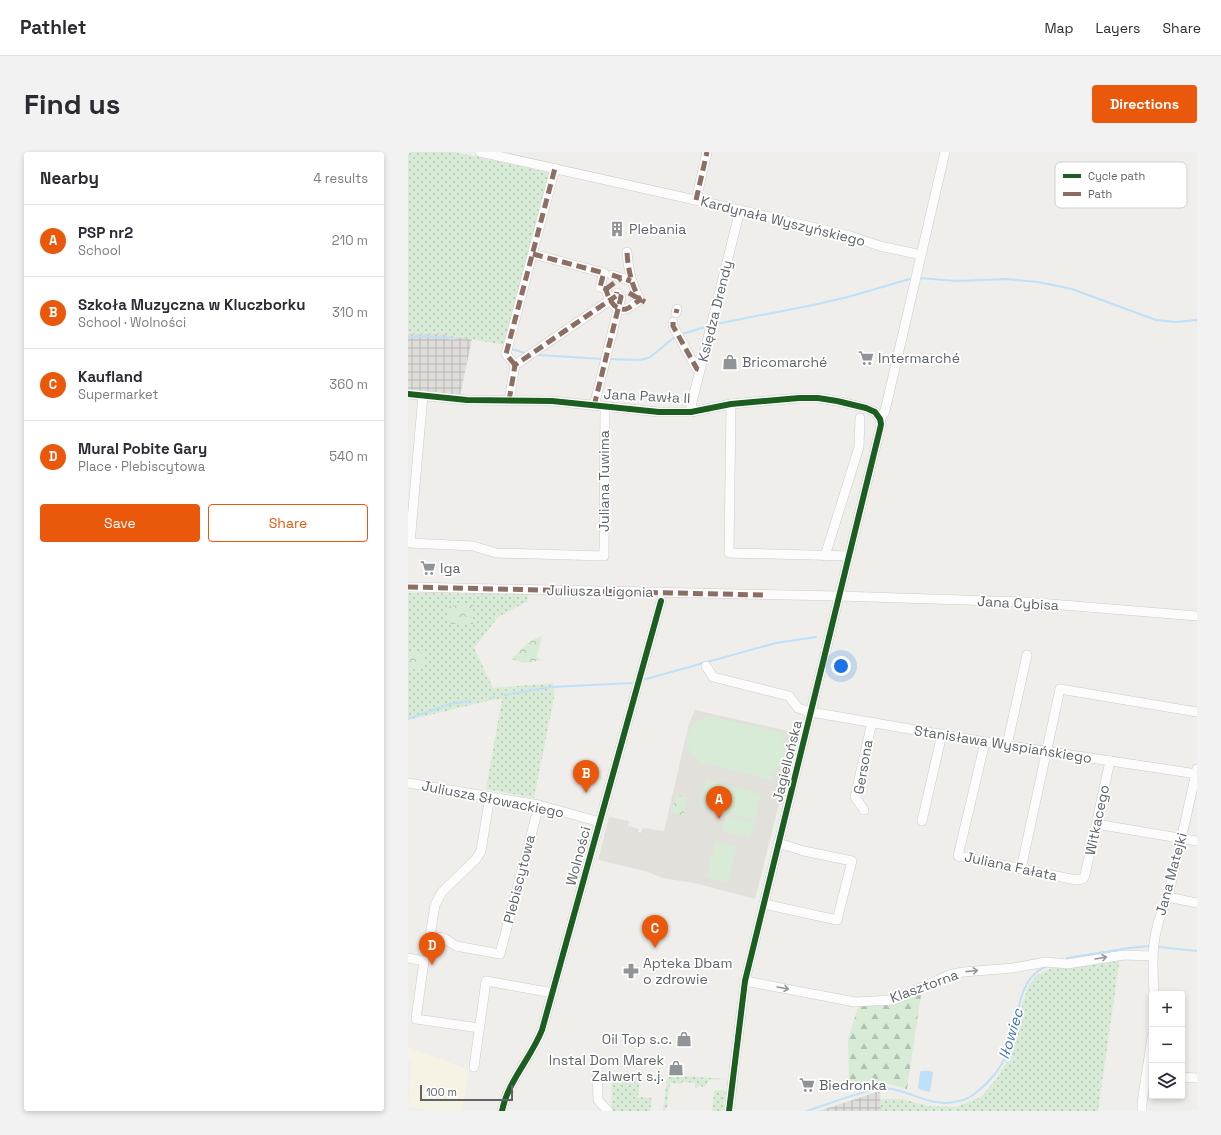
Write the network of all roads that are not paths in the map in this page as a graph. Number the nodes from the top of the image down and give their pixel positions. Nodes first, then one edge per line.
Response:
1 (480, 152) edge
2 (707, 152) edge
3 (945, 152) edge
4 (555, 168) junction
5 (696, 200) junction
6 (740, 210) junction
7 (627, 252) dead end
8 (533, 254) junction
9 (921, 255) junction
10 (606, 275) junction
11 (606, 289) junction
12 (621, 290) junction
13 (643, 301) junction
14 (618, 308) junction
15 (675, 315) dead end
16 (515, 365) junction
17 (700, 370) junction
18 (408, 394) edge
19 (423, 395) junction
20 (509, 401) junction
21 (731, 404) junction
22 (594, 406) junction
23 (605, 407) junction
24 (691, 412) junction
25 (860, 418) dead end
26 (880, 418) junction
27 (825, 556) junction
28 (849, 556) junction
29 (408, 587) edge
30 (839, 596) junction
31 (661, 601) dead end
32 (1197, 616) edge
33 (1027, 654) dead end
34 (706, 666) dead end
35 (811, 712) junction
36 (1197, 712) edge
37 (872, 722) junction
38 (942, 734) junction
39 (985, 742) junction
40 (1007, 745) junction
41 (1047, 751) junction
42 (1110, 761) junction
43 (1197, 773) edge
44 (408, 783) edge
45 (490, 796) junction
46 (539, 804) junction
47 (864, 810) dead end
48 (922, 821) dead end
49 (600, 822) junction
50 (1096, 824) junction
51 (1181, 838) junction
52 (1197, 841) edge
53 (778, 843) junction
54 (1022, 869) junction
55 (1083, 879) joint
56 (1168, 897) junction
57 (1197, 903) edge
58 (764, 904) junction
59 (1152, 956) junction
60 (408, 958) edge
61 (744, 981) junction
62 (1154, 991) edge
63 (553, 993) junction
64 (479, 1028) junction
65 (597, 1061) dead end
66 (474, 1067) dead end
67 (1149, 1076) edge
68 (1185, 1077) edge
69 (1197, 1078) edge
70 (502, 1111) edge
71 (608, 1111) edge
72 (729, 1111) edge
73 (1142, 1111) edge

1 - 4 street, Kardynała Wyszyńskiego
2 - 5 street
3 - 9 street
4 - 5 street, Kardynała Wyszyńskiego
4 - 8 street
5 - 6 street, Kardynała Wyszyńskiego
6 - 9 street, Kardynała Wyszyńskiego
6 - 17 street, Księdza Drendy
7 - 12 street
8 - 10 street
8 - 16 street
9 - 26 street
10 - 11 street
10 - 12 street
11 - 12 street
11 - 12 street
12 - 13 street
12 - 13 street
12 - 14 street
12 - 16 street
13 - 14 street
14 - 22 street
15 - 17 street
16 - 20 street
17 - 24 street, Księdza Drendy
18 - 19 street, Jana Pawła II
19 - 20 street, Jana Pawła II
19 - 23 street, Juliana Tuwima
20 - 22 street, Jana Pawła II
21 - 24 street, Jana Pawła II
21 - 26 street, Jana Pawła II
21 - 27 street
22 - 23 street, Jana Pawła II
23 - 24 street, Jana Pawła II
25 - 27 street
26 - 28 street, Jagiellońska
27 - 28 street
28 - 30 street, Jagiellońska
29 - 30 street, Juliusza Ligonia
30 - 32 street, Jana Cybisa
30 - 35 street, Jagiellońska
31 - 49 street, Wolności
33 - 40 street
34 - 35 street, Jagiellońska
35 - 37 street, Stanisława Wyspiańskiego
35 - 53 street, Jagiellońska
36 - 41 street
37 - 38 street, Stanisława Wyspiańskiego
37 - 47 street, Gersona
38 - 39 street, Stanisława Wyspiańskiego
38 - 48 street
39 - 40 street, Stanisława Wyspiańskiego
39 - 54 street, Juliana Fałata
40 - 41 street, Stanisława Wyspiańskiego
41 - 42 street, Stanisława Wyspiańskiego
41 - 54 street
42 - 43 street, Stanisława Wyspiańskiego
42 - 50 street, Witkacego
43 - 51 street, Jana Matejki
44 - 45 street, Juliusza Słowackiego
45 - 46 street, Juliusza Słowackiego
45 - 46 street, Plebiscytowa
46 - 49 street, Juliusza Słowackiego
49 - 63 street, Wolności
50 - 51 street
50 - 55 street, Witkacego
51 - 52 street
51 - 56 street, Jana Matejki
53 - 58 street, Jagiellońska
53 - 58 street
54 - 55 street, Juliana Fałata
56 - 57 street
56 - 59 street, Jana Matejki
58 - 61 street, Jagiellońska
61 -> 59 street, Klasztorna
59 - 62 street, Jana Matejki
60 - 64 street
61 - 72 street, Jagiellońska
63 - 64 street
63 - 70 street, Wolności
64 - 66 street
65 - 71 street
67 - 73 street
68 - 69 street

